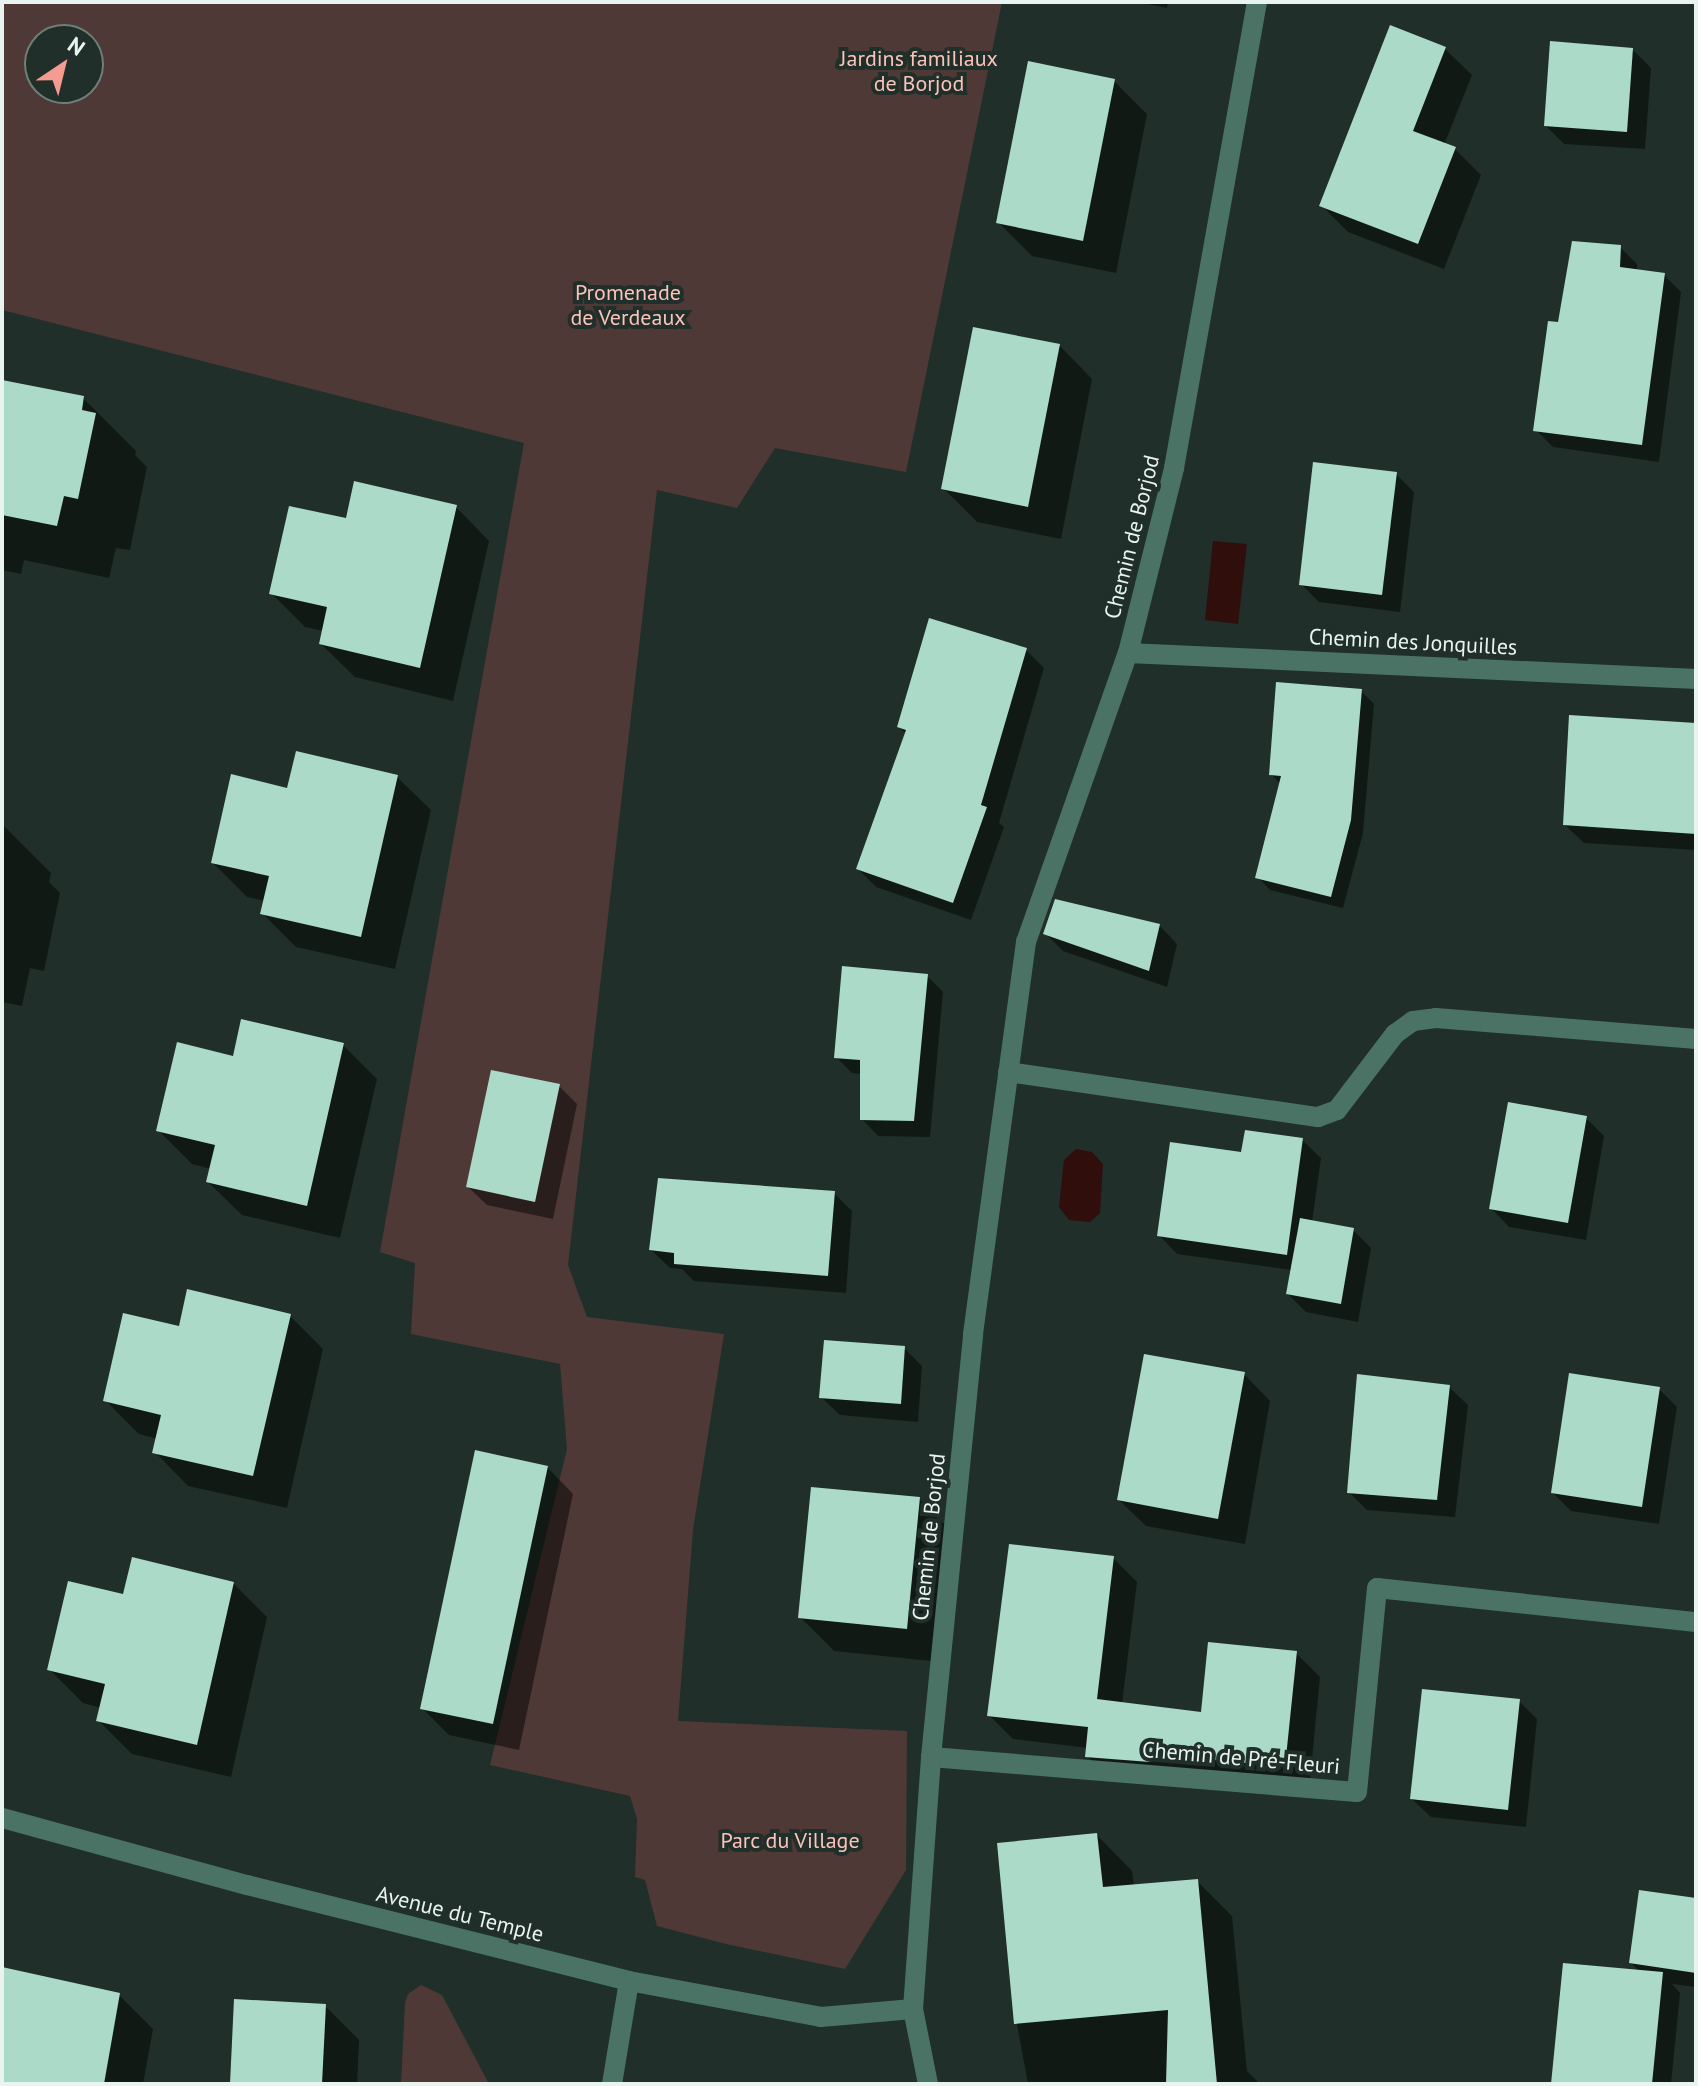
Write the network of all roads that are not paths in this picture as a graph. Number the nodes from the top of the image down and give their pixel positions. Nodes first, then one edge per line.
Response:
1 (1257, 2) edge
2 (1128, 653) junction
3 (1696, 679) edge
4 (1696, 1039) edge
5 (1008, 1072) junction
6 (1696, 1622) edge
7 (931, 1757) junction
8 (2, 1818) edge
9 (629, 1981) junction
10 (913, 2009) junction
11 (612, 2084) edge
12 (928, 2084) edge

1 - 2 street, Chemin de Borjod
2 - 3 street, Chemin des Jonquilles
2 - 5 street, Chemin de Borjod
4 - 5 street
5 - 7 street, Chemin de Borjod
6 - 7 street, Chemin de Pré-Fleuri
7 - 10 street, Chemin de Borjod
8 - 9 street, Avenue du Temple
9 - 10 street, Avenue du Temple
9 - 11 street
10 - 12 street, Chemin de Borjod

